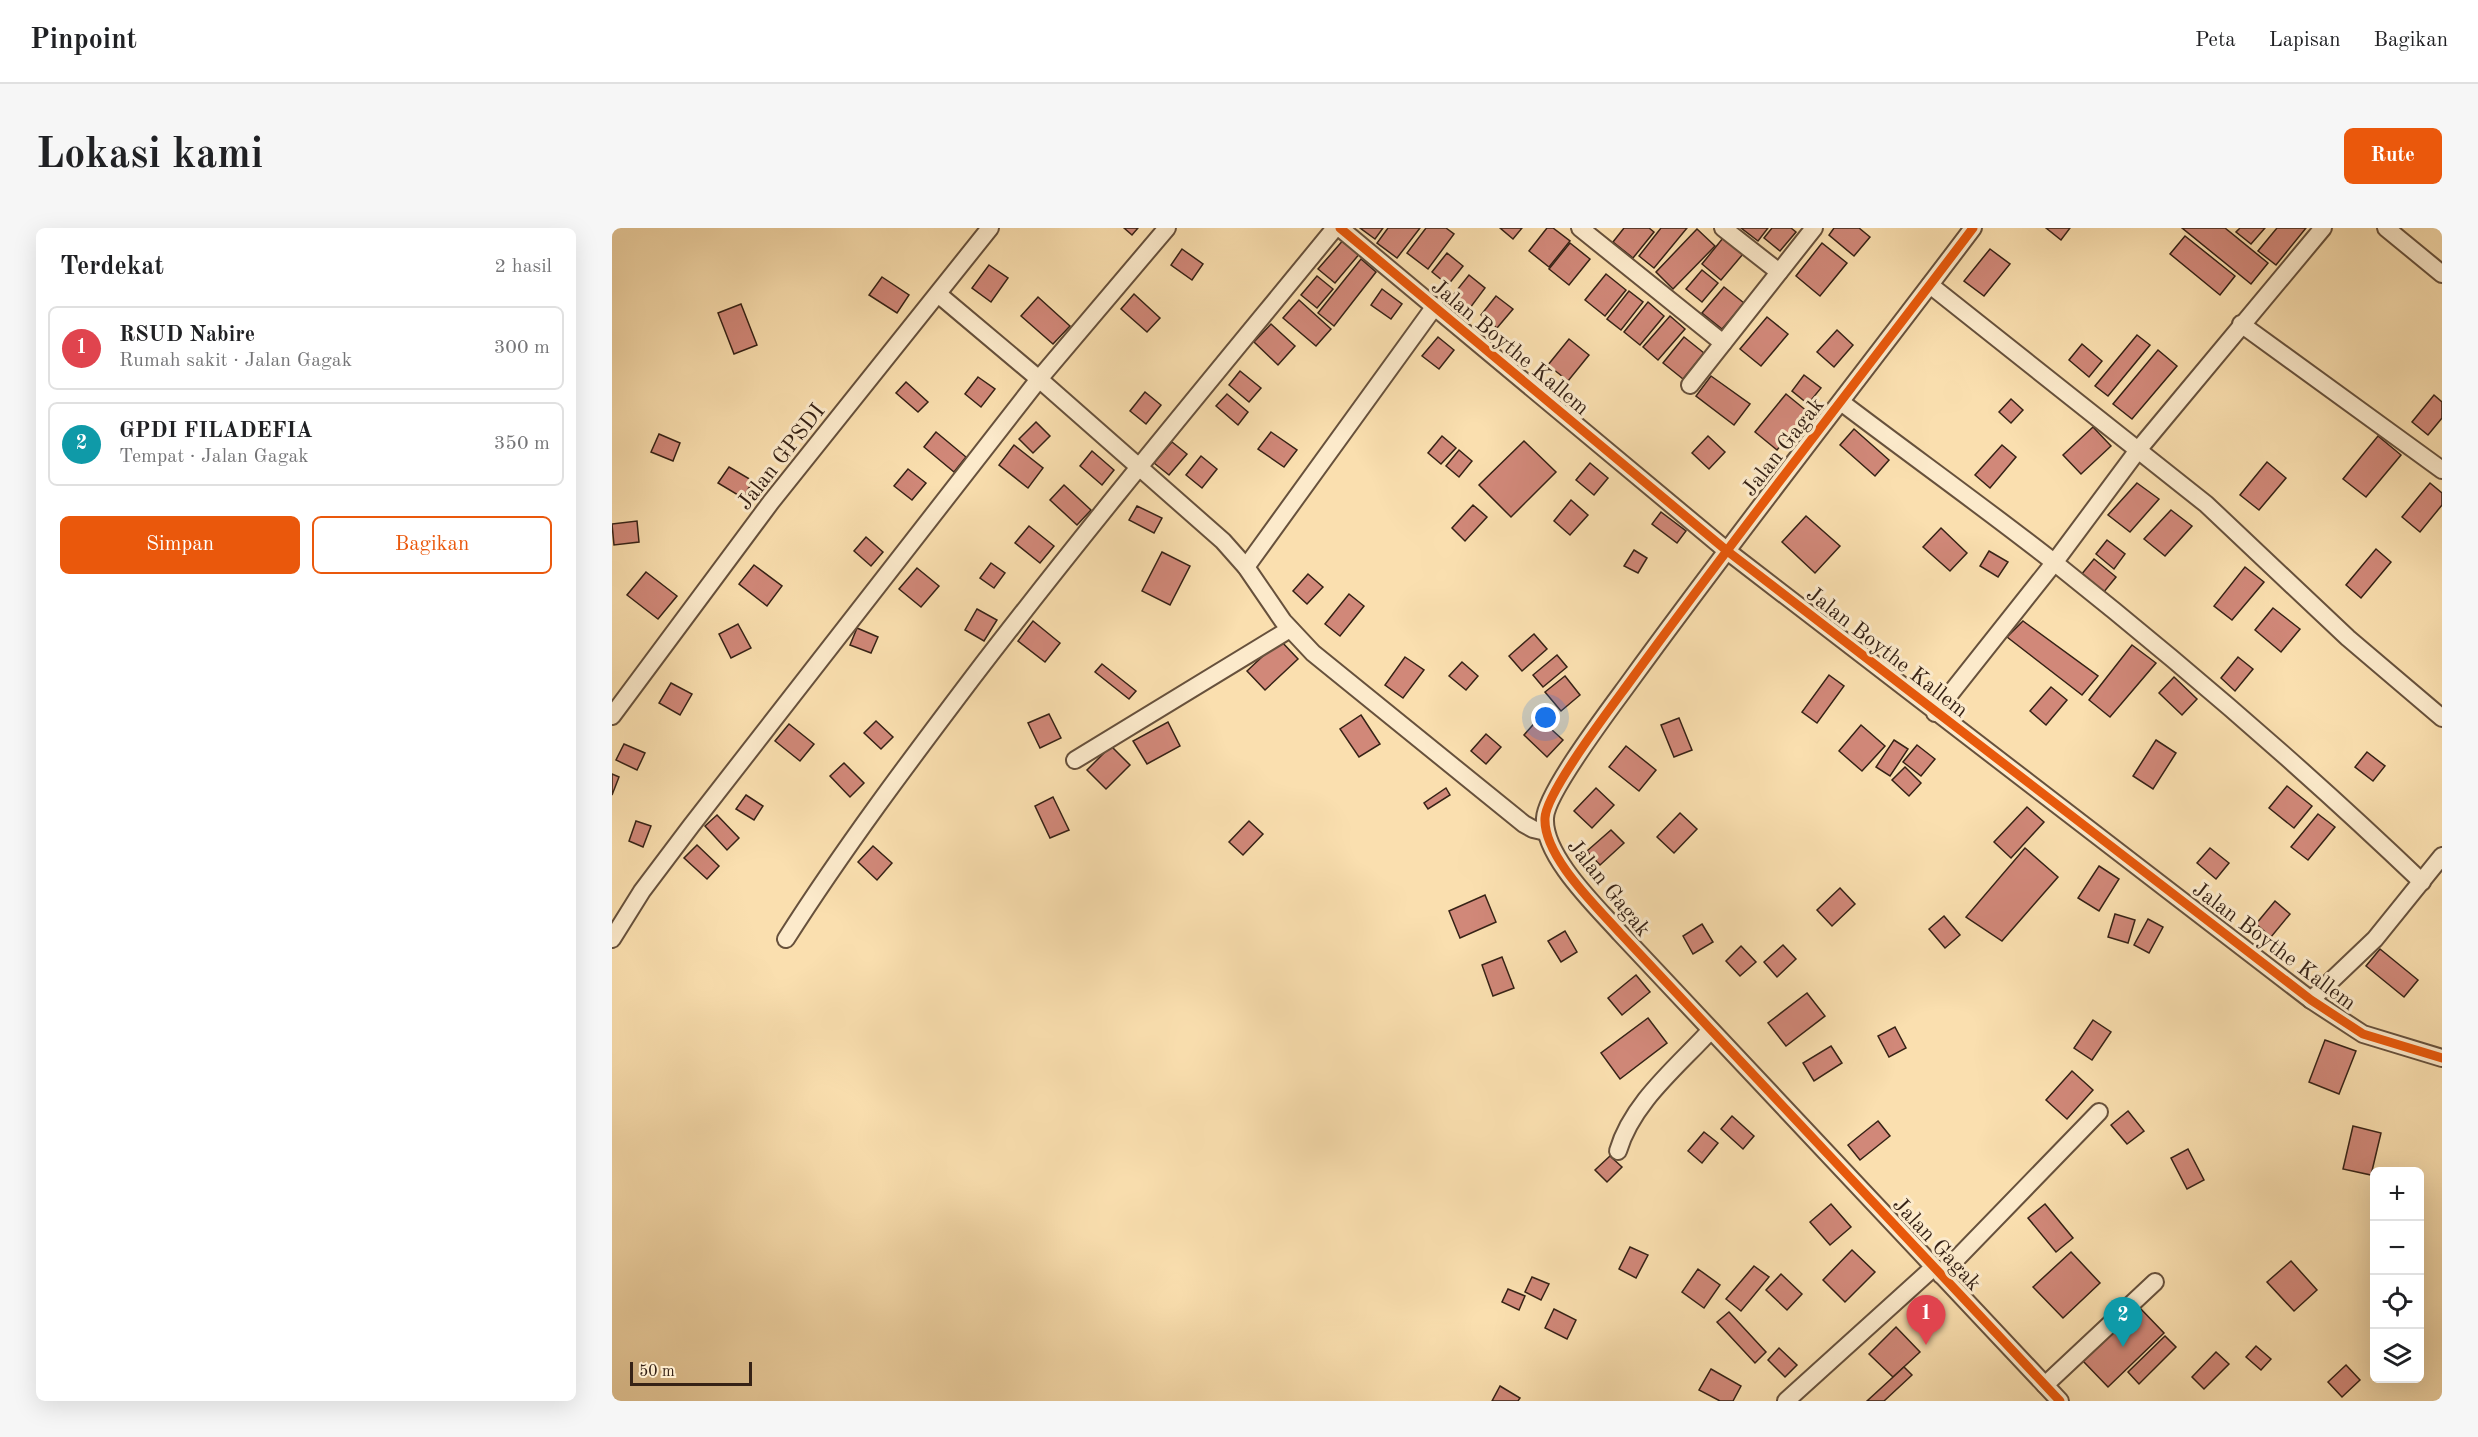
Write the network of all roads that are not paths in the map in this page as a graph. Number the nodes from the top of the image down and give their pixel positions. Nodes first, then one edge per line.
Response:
1 (990, 228) edge
2 (1167, 228) edge
3 (1335, 228) edge
4 (1340, 228) edge
5 (1580, 228) edge
6 (1723, 228) edge
7 (1814, 228) edge
8 (1973, 228) edge
9 (2323, 228) edge
10 (2386, 228) edge
11 (1779, 272) junction
12 (2442, 274) edge
13 (1930, 285) junction
14 (938, 294) junction
15 (1435, 306) junction
16 (2241, 324) junction
17 (1723, 343) junction
18 (1039, 379) junction
19 (1690, 385) dead end
20 (1841, 402) junction
21 (2138, 450) junction
22 (1139, 466) junction
23 (2442, 470) edge
24 (1726, 550) junction
25 (2054, 562) junction
26 (1246, 567) junction
27 (1290, 629) junction
28 (1935, 713) junction
29 (612, 716) edge
30 (2442, 718) edge
31 (1075, 760) dead end
32 (1545, 832) junction
33 (2442, 856) edge
34 (2422, 882) junction
35 (612, 939) edge
36 (786, 939) dead end
37 (2312, 1000) junction
38 (1710, 1031) junction
39 (2442, 1058) edge
40 (2099, 1112) dead end
41 (1618, 1151) dead end
42 (1937, 1271) junction
43 (2155, 1282) dead end
44 (2045, 1384) junction
45 (1786, 1401) edge
46 (2060, 1401) edge

1 - 14 street, Jalan GPSDI
2 - 18 street
3 - 22 street
4 - 15 street, Jalan Boythe Kallem
5 - 17 street
6 - 11 street
7 - 11 street
8 - 13 street, Jalan Gagak
9 - 16 street
10 - 12 street
11 - 17 street
13 - 20 street, Jalan Gagak
13 - 21 street
14 - 18 street
14 - 29 street, Jalan GPSDI
15 - 24 street, Jalan Boythe Kallem
15 - 26 street
16 - 21 street
16 - 23 street
17 - 19 street
18 - 22 street
18 - 35 street
20 - 24 street, Jalan Gagak
20 - 25 street
21 - 25 street
21 - 30 street
22 - 26 street
22 - 36 street
24 - 28 street, Jalan Boythe Kallem
24 - 32 street, Jalan Gagak
25 - 28 street
25 - 34 street
26 - 27 street
27 - 31 street
27 - 32 street
28 - 37 street, Jalan Boythe Kallem
32 - 38 street, Jalan Gagak
33 - 34 street
34 - 37 street
37 - 39 street, Jalan Boythe Kallem
38 - 41 street
38 - 42 street, Jalan Gagak
40 - 42 street
42 - 44 street, Jalan Gagak
42 - 45 street
43 - 44 street
44 - 46 street, Jalan Gagak

